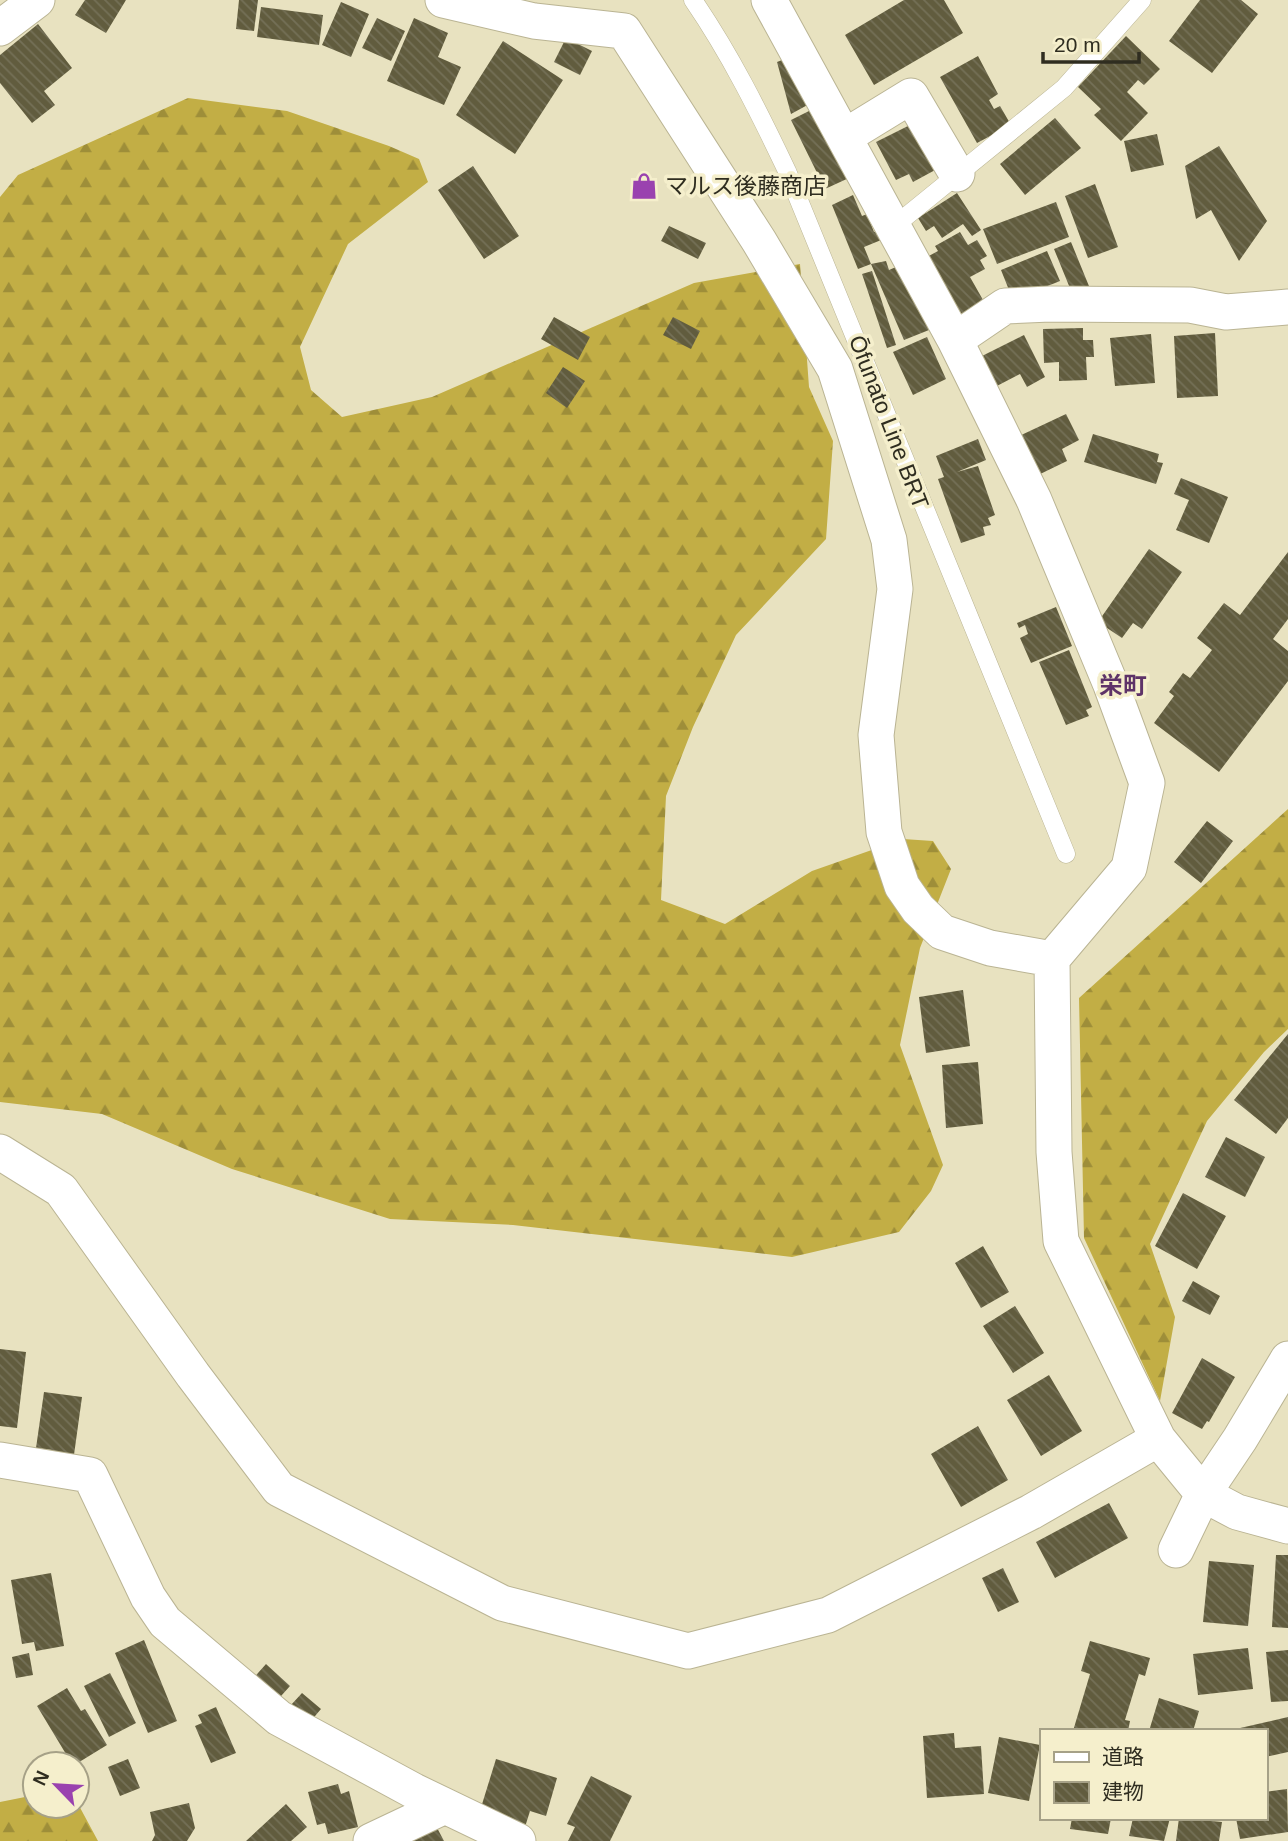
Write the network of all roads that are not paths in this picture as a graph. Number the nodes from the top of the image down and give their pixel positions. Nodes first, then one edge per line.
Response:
1 (37, 0) edge
2 (443, 0) edge
3 (693, 0) edge
4 (769, 0) edge
5 (1142, 0) edge
6 (0, 28) edge
7 (844, 137) junction
8 (957, 174) junction
9 (893, 227) junction
10 (1288, 307) edge
11 (955, 340) junction
12 (1066, 854) dead end
13 (1052, 959) junction
14 (0, 1152) edge
15 (1288, 1359) edge
16 (1158, 1439) junction
17 (0, 1460) edge
18 (1203, 1494) junction
19 (1288, 1527) edge
20 (1176, 1550) dead end
21 (445, 1806) junction
22 (371, 1841) edge
23 (518, 1841) edge

1 - 6 street
2 - 13 street
3 - 12 lane, Ōfunato Line BRT
4 - 7 street
5 - 8 lane
7 - 8 street
7 - 9 street
8 - 9 lane
9 - 11 street
10 - 11 street
11 - 13 street
13 - 16 street
14 - 16 street
15 - 18 street
16 - 18 street
17 - 21 street
18 - 19 street
18 - 20 street
21 - 22 street
21 - 23 street

